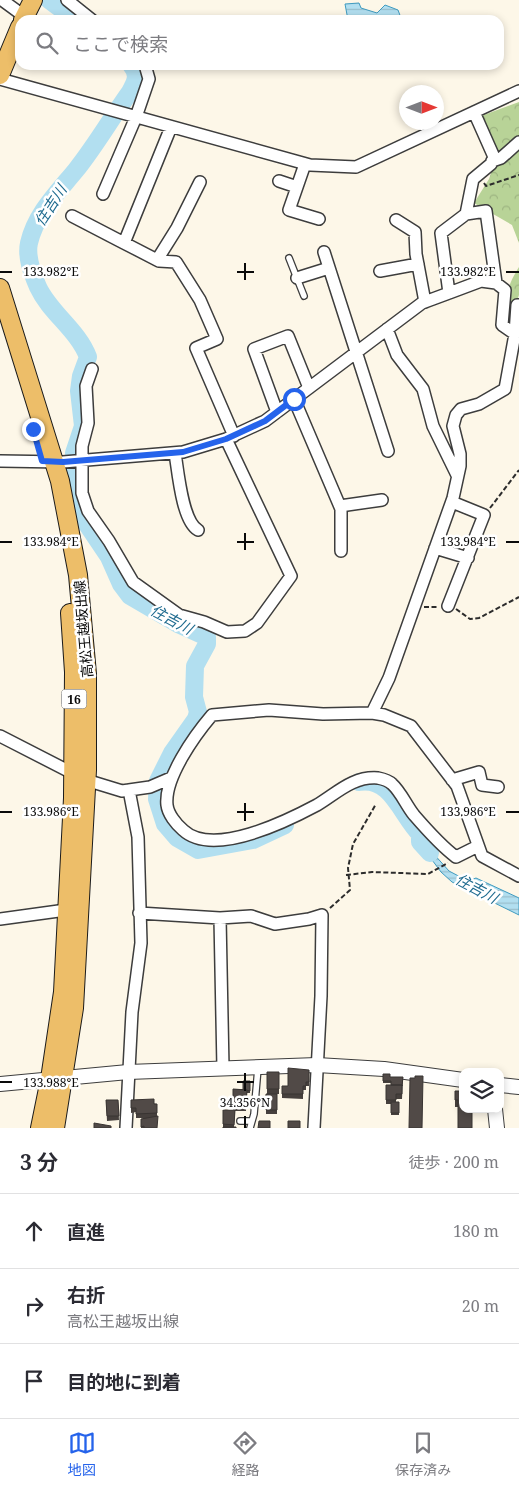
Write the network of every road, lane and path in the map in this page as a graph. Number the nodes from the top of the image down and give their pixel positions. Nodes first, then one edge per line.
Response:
1 (33, 0) edge
2 (67, 0) edge
3 (2, 2) edge
4 (16, 15) edge
5 (25, 15) edge
6 (86, 15) edge
7 (15, 38) edge
8 (146, 70) edge
9 (0, 75) edge
10 (0, 79) edge
11 (519, 91) edge
12 (474, 112) junction
13 (136, 118) junction
14 (171, 127) junction
15 (519, 142) edge
16 (492, 161) junction
17 (305, 164) junction
18 (479, 174) junction
19 (519, 175) edge
20 (279, 181) dead end
21 (200, 182) dead end
22 (297, 188) junction
23 (103, 194) dead end
24 (466, 214) junction
25 (72, 216) dead end
26 (319, 218) dead end
27 (396, 220) dead end
28 (124, 243) junction
29 (324, 252) dead end
30 (290, 258) dead end
31 (157, 260) junction
32 (418, 264) junction
33 (329, 268) junction
34 (380, 271) dead end
35 (297, 278) junction
36 (496, 283) junction
37 (0, 288) edge
38 (449, 293) junction
39 (304, 296) dead end
40 (425, 302) junction
41 (519, 305) edge
42 (0, 328) edge
43 (387, 329) junction
44 (515, 334) junction
45 (356, 352) junction
46 (92, 369) dead end
47 (308, 388) junction
48 (294, 399) junction
49 (277, 412) junction
50 (230, 437) junction
51 (388, 451) dead end
52 (175, 453) junction
53 (0, 461) edge
54 (65, 461) junction
55 (519, 470) edge
56 (457, 475) junction
57 (382, 500) dead end
58 (452, 502) junction
59 (340, 506) junction
60 (484, 515) junction
61 (198, 530) dead end
62 (435, 548) junction
63 (341, 551) dead end
64 (468, 558) junction
65 (519, 597) edge
66 (448, 606) junction
67 (414, 607) junction
68 (372, 713) junction
69 (0, 736) edge
70 (80, 777) junction
71 (171, 778) junction
72 (452, 780) junction
73 (498, 787) dead end
74 (130, 790) junction
75 (376, 804) dead end
76 (478, 846) junction
77 (453, 859) dead end
78 (346, 875) dead end
79 (350, 875) junction
80 (519, 876) edge
81 (66, 910) junction
82 (139, 913) junction
83 (322, 915) junction
84 (220, 918) junction
85 (0, 919) edge
86 (317, 1065) junction
87 (258, 1067) junction
88 (223, 1068) junction
89 (128, 1072) junction
90 (58, 1078) junction
91 (459, 1079) edge
92 (0, 1084) edge
93 (504, 1085) edge
94 (519, 1087) edge
95 (495, 1113) edge
96 (240, 1121) dead end
97 (251, 1125) edge
98 (40, 1128) edge
99 (55, 1128) edge
100 (126, 1128) edge
101 (314, 1128) edge
102 (497, 1128) edge

1 - 5 main road
2 - 6 street
3 - 4 street
7 - 9 main road
8 - 13 street
10 - 13 street
11 - 12 street
12 - 16 street
12 - 17 street
13 - 14 street
13 - 23 street
14 - 17 street
14 - 28 street
15 - 16 street
16 - 18 street
17 - 22 street
18 - 19 path
18 - 24 street
20 - 22 street
21 - 31 street
22 - 26 street
24 - 36 street
24 - 38 street
25 - 28 street
27 - 32 street
28 - 31 street
29 - 33 street
30 - 35 lane
31 - 50 street
32 - 34 street
32 - 40 street
33 - 35 street
33 - 45 street
35 - 39 lane
36 - 38 street
36 - 44 street
37 - 54 main road, 高松王越坂出線 / 16
38 - 40 street
40 - 43 street
41 - 44 street
42 - 54 main road, 高松王越坂出線 / 16
43 - 45 street
43 - 56 street
44 - 56 street
45 - 47 street
45 - 51 street
46 - 54 street
47 - 48 street
47 - 49 street
48 - 49 street
48 - 59 street
49 - 50 street
50 - 52 street
50 - 54 street
52 - 54 street
52 - 61 street
53 - 54 street
54 - 70 main road, 高松王越坂出線 / 16
55 - 60 path
56 - 58 street
57 - 59 street
58 - 60 street
58 - 62 street
59 - 63 street
60 - 64 street
62 - 64 street
62 - 67 street
64 - 66 street
65 - 66 path
66 - 67 path
67 - 68 street
68 - 71 street
68 - 72 street
69 - 70 street
70 - 74 street
70 - 81 main road, 高松王越坂出線 / 16
70 - 90 main road, 高松王越坂出線 / 16
71 - 74 street
71 - 76 street
72 - 73 street
72 - 76 street
74 - 82 street
75 - 79 path
76 - 80 street
77 - 79 path
78 - 79 path
79 - 83 path
81 - 85 street
81 - 90 main road, 高松王越坂出線 / 16
82 - 84 street
82 - 89 street
83 - 84 street
83 - 86 street
84 - 88 street
86 - 87 street
86 - 91 street
86 - 101 street
87 - 88 street
87 - 97 lane
88 - 89 street
89 - 90 street
89 - 100 street
90 - 92 street
90 - 98 main road, 高松王越坂出線 / 16
90 - 99 main road, 高松王越坂出線 / 16
93 - 94 street
95 - 102 street
96 - 97 lane

